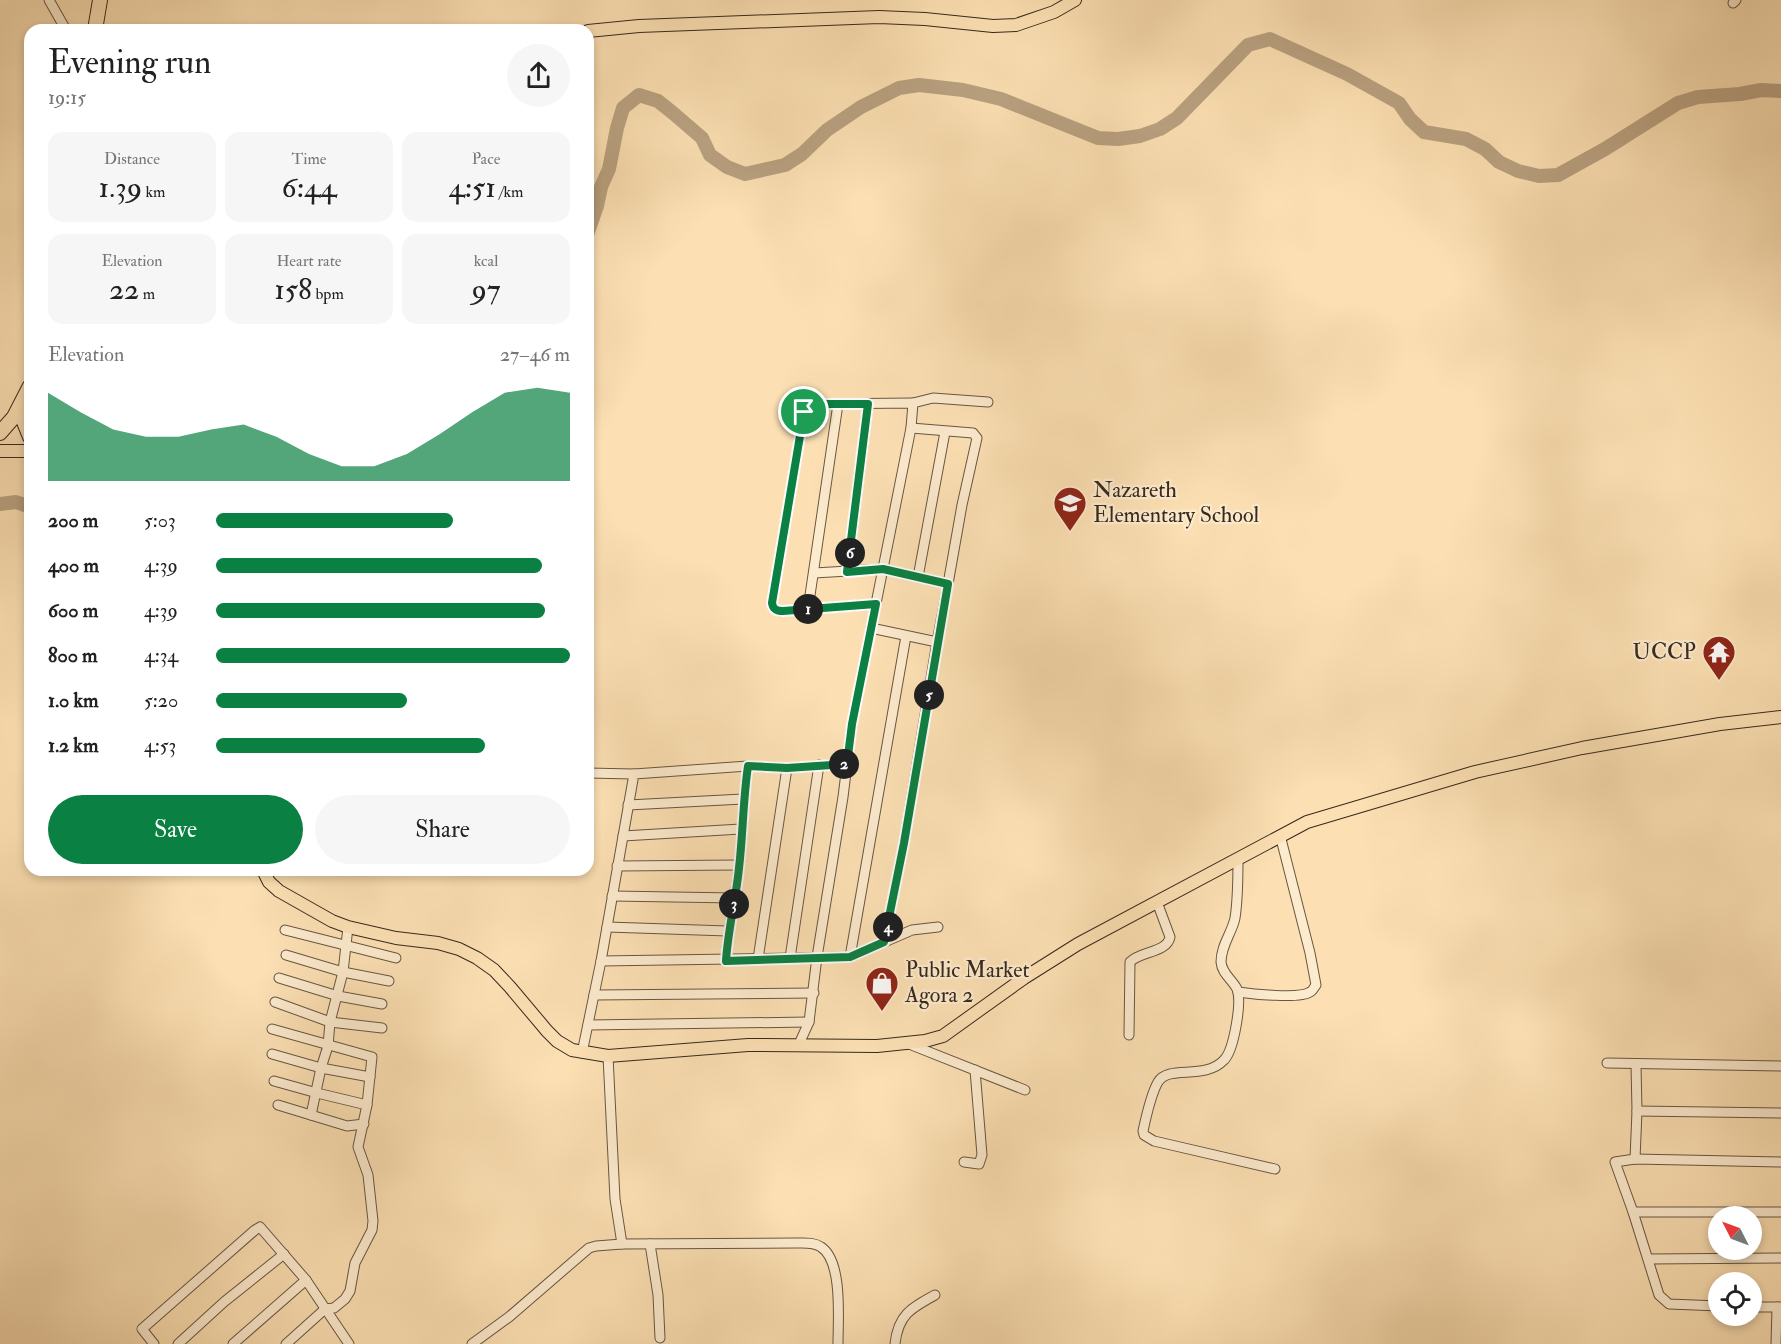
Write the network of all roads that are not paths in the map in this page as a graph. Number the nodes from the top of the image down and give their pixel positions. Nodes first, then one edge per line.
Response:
1 (49, 0) edge
2 (100, 0) edge
3 (1075, 0) edge
4 (63, 24) edge
5 (96, 24) edge
6 (594, 30) edge
7 (24, 400) edge
8 (987, 402) dead end
9 (913, 403) junction
10 (22, 404) junction
11 (838, 404) junction
12 (868, 404) junction
13 (24, 422) edge
14 (911, 428) junction
15 (945, 432) junction
16 (0, 433) edge
17 (0, 451) edge
18 (24, 451) edge
19 (883, 569) junction
20 (847, 572) junction
21 (814, 573) junction
22 (918, 577) junction
23 (948, 584) junction
24 (876, 604) junction
25 (808, 609) junction
26 (872, 628) junction
27 (906, 636) junction
28 (938, 642) junction
29 (1781, 717) edge
30 (847, 764) junction
31 (819, 765) junction
32 (748, 766) junction
33 (787, 768) junction
34 (594, 773) edge
35 (634, 774) junction
36 (743, 799) junction
37 (628, 805) junction
38 (741, 829) junction
39 (623, 836) junction
40 (1280, 836) junction
41 (1238, 858) junction
42 (740, 865) junction
43 (617, 866) junction
44 (267, 876) edge
45 (612, 896) junction
46 (735, 898) junction
47 (1157, 902) junction
48 (348, 927) junction
49 (607, 927) junction
50 (938, 927) dead end
51 (285, 930) dead end
52 (728, 931) junction
53 (884, 942) junction
54 (346, 945) junction
55 (286, 955) dead end
56 (817, 957) junction
57 (850, 957) junction
58 (396, 958) dead end
59 (790, 958) junction
60 (758, 959) junction
61 (601, 961) junction
62 (726, 961) junction
63 (343, 972) junction
64 (279, 978) dead end
65 (389, 981) dead end
66 (1238, 992) junction
67 (814, 993) junction
68 (594, 994) junction
69 (338, 996) junction
70 (275, 1002) dead end
71 (382, 1004) dead end
72 (330, 1022) junction
73 (809, 1022) junction
74 (588, 1025) junction
75 (272, 1029) dead end
76 (382, 1029) dead end
77 (1129, 1035) dead end
78 (906, 1043) junction
79 (328, 1046) junction
80 (798, 1046) junction
81 (582, 1053) junction
82 (272, 1054) dead end
83 (608, 1056) junction
84 (1607, 1063) dead end
85 (1636, 1065) junction
86 (1781, 1066) edge
87 (321, 1068) junction
88 (975, 1070) junction
89 (370, 1077) junction
90 (274, 1081) dead end
91 (1025, 1090) dead end
92 (317, 1093) junction
93 (278, 1104) dead end
94 (367, 1105) junction
95 (1637, 1112) junction
96 (1781, 1113) edge
97 (311, 1115) junction
98 (364, 1124) junction
99 (1635, 1159) junction
100 (964, 1162) dead end
101 (1781, 1162) edge
102 (1275, 1169) dead end
103 (1633, 1212) junction
104 (1781, 1212) edge
105 (621, 1244) junction
106 (650, 1244) junction
107 (284, 1254) junction
108 (1781, 1258) edge
109 (1649, 1259) junction
110 (306, 1280) junction
111 (935, 1295) dead end
112 (1708, 1306) edge
113 (1762, 1306) edge
114 (1779, 1307) edge
115 (324, 1309) junction
116 (660, 1338) dead end
117 (345, 1342) edge
118 (1778, 1343) edge
119 (154, 1344) edge
120 (178, 1344) edge
121 (233, 1344) edge
122 (286, 1344) edge
123 (472, 1344) edge
124 (838, 1344) edge
125 (895, 1344) edge

1 - 4 street
2 - 5 highway
3 - 6 main road
7 - 10 highway
8 - 9 street
9 - 12 street
9 - 14 street
10 - 13 highway
10 - 16 highway
11 - 12 street
11 - 21 street
11 - 25 street
12 - 20 street
14 - 15 street
14 - 19 street
15 - 22 street
15 - 23 street
17 - 18 main road
19 - 20 street
19 - 22 street
19 - 24 street
20 - 21 street
21 - 25 street
22 - 23 street
23 - 28 street
24 - 25 street
24 - 26 street
26 - 27 street
26 - 30 street
27 - 28 street
27 - 57 street
28 - 53 street
29 - 40 main road
30 - 31 street
30 - 56 street
31 - 33 street
31 - 59 street
32 - 33 street
32 - 35 street
32 - 36 street
33 - 60 street
34 - 35 street
35 - 37 street
36 - 37 street
36 - 38 street
37 - 39 street
38 - 39 street
38 - 42 street
39 - 43 street
40 - 41 main road
40 - 66 street
41 - 47 main road
41 - 66 street
42 - 43 street
42 - 46 street
43 - 45 street
44 - 48 main road
45 - 46 street
45 - 49 street
46 - 52 street
47 - 77 street
47 - 78 main road
48 - 54 street
48 - 81 main road
49 - 52 street
49 - 61 street
50 - 53 street
51 - 54 street
52 - 62 street
53 - 57 street
54 - 58 street
54 - 63 street
55 - 63 street
56 - 57 street
56 - 59 street
56 - 67 street
59 - 60 street
60 - 62 street
61 - 62 street
61 - 68 street
63 - 65 street
63 - 69 street
64 - 69 street
66 - 102 street
67 - 68 street
67 - 73 street
68 - 74 street
69 - 71 street
69 - 72 street
70 - 72 street
72 - 76 street
72 - 79 street
73 - 74 street
73 - 80 street
74 - 81 street
75 - 79 street
78 - 80 main road
78 - 88 street
79 - 87 street
79 - 89 street
80 - 83 main road
81 - 83 main road
82 - 87 street
83 - 105 street
84 - 85 street
85 - 86 street
85 - 95 street
87 - 89 street
87 - 92 street
88 - 91 street
88 - 100 street
89 - 94 street
90 - 92 street
92 - 94 street
92 - 97 street
93 - 97 street
94 - 98 street
95 - 96 street
95 - 99 street
97 - 98 street
98 - 115 street
99 - 101 street
99 - 103 street
103 - 104 street
103 - 109 street
105 - 106 street
105 - 123 street
106 - 116 street
106 - 124 street
107 - 110 street
107 - 119 street
107 - 120 street
108 - 109 street
109 - 112 street
110 - 115 street
110 - 121 street
111 - 125 street
113 - 114 street
114 - 118 street
115 - 117 street
115 - 122 street

